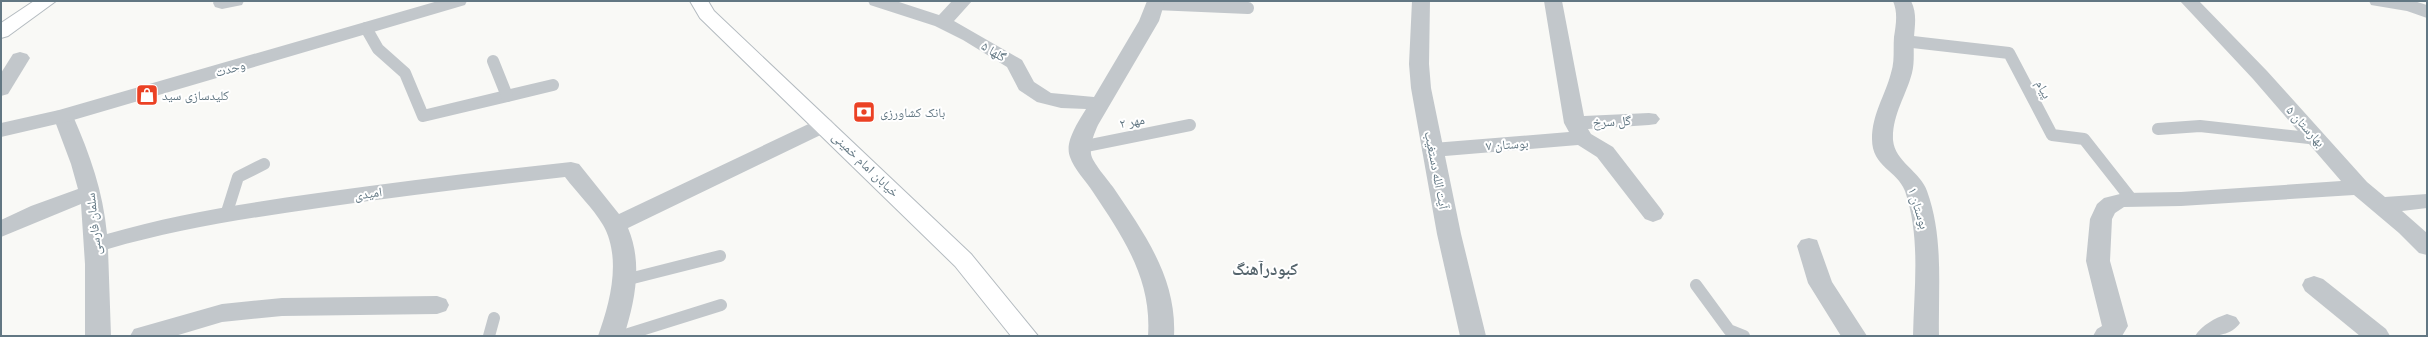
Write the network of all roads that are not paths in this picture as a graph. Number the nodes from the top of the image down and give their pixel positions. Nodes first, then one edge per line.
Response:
1 (23, 1) edge
2 (47, 1) edge
3 (458, 1) edge
4 (699, 1) edge
5 (878, 1) edge
6 (963, 1) edge
7 (1421, 1) edge
8 (1553, 1) edge
9 (1902, 1) edge
10 (2189, 1) edge
11 (2378, 1) edge
12 (1156, 3) edge
13 (1248, 8) dead end
14 (2427, 12) edge
15 (1, 16) edge
16 (942, 22) junction
17 (366, 28) junction
18 (1, 32) edge
19 (1904, 41) junction
20 (20, 58) dead end
21 (493, 61) dead end
22 (553, 85) dead end
23 (1, 90) edge
24 (507, 96) junction
25 (1098, 106) junction
26 (63, 116) junction
27 (1649, 119) dead end
28 (824, 124) junction
29 (1190, 125) dead end
30 (2158, 129) dead end
31 (1, 130) edge
32 (1578, 131) junction
33 (2318, 139) junction
34 (1081, 147) junction
35 (1433, 150) junction
36 (264, 164) dead end
37 (2359, 187) junction
38 (90, 193) junction
39 (2132, 200) junction
40 (2427, 201) edge
41 (2380, 205) junction
42 (226, 214) junction
43 (1653, 214) dead end
44 (616, 226) junction
45 (1, 229) edge
46 (96, 245) junction
47 (1809, 246) dead end
48 (2427, 247) edge
49 (720, 256) dead end
50 (625, 280) junction
51 (1696, 285) dead end
52 (2314, 285) dead end
53 (437, 305) dead end
54 (721, 305) dead end
55 (494, 318) dead end
56 (98, 336) edge
57 (143, 336) edge
58 (489, 336) edge
59 (611, 336) edge
60 (622, 336) edge
61 (1025, 336) edge
62 (1161, 336) edge
63 (1473, 336) edge
64 (1744, 336) edge
65 (1854, 336) edge
66 (1926, 336) edge
67 (2106, 336) edge
68 (2377, 336) edge

1 - 15 main road
2 - 18 main road
3 - 17 street, وحدت
4 - 28 main road, خیابان امام خمینی
5 - 16 street, گلها ۵
6 - 16 street
7 - 35 street, آیت الله دستغیب
8 - 32 street
9 - 19 street, بوستان ۱
10 - 33 street, بهارستان ۵
11 - 14 street
12 - 13 lane
12 - 25 street
16 - 25 street, گلها ۵
17 - 24 lane
17 - 26 street, وحدت
19 - 39 lane, پیام
19 - 66 street, بوستان ۱
20 - 23 street
21 - 24 lane
22 - 24 lane
25 - 34 street
26 - 31 street, وحدت
26 - 38 street, سلمان فارسی
27 - 32 street, گل سرخ
28 - 44 street
28 - 61 main road, خیابان امام خمینی
29 - 34 lane, مهر ۲
30 - 33 lane
32 - 35 street, بوستان ۷
32 - 43 street
33 - 37 street, بهارستان ۵
34 - 62 street
35 - 63 street, آیت الله دستغیب
36 - 42 lane
37 - 39 street
37 - 41 street, بهارستان ۵
38 - 45 street
38 - 46 street, سلمان فارسی
39 - 67 street
40 - 41 street
41 - 48 street, بهارستان ۵
42 - 44 street, امیدی
42 - 46 street, امیدی
44 - 50 street
46 - 56 street, سلمان فارسی
47 - 65 street
49 - 50 lane
50 - 59 street
51 - 64 lane
52 - 68 street
53 - 57 street
54 - 60 lane
55 - 58 lane

